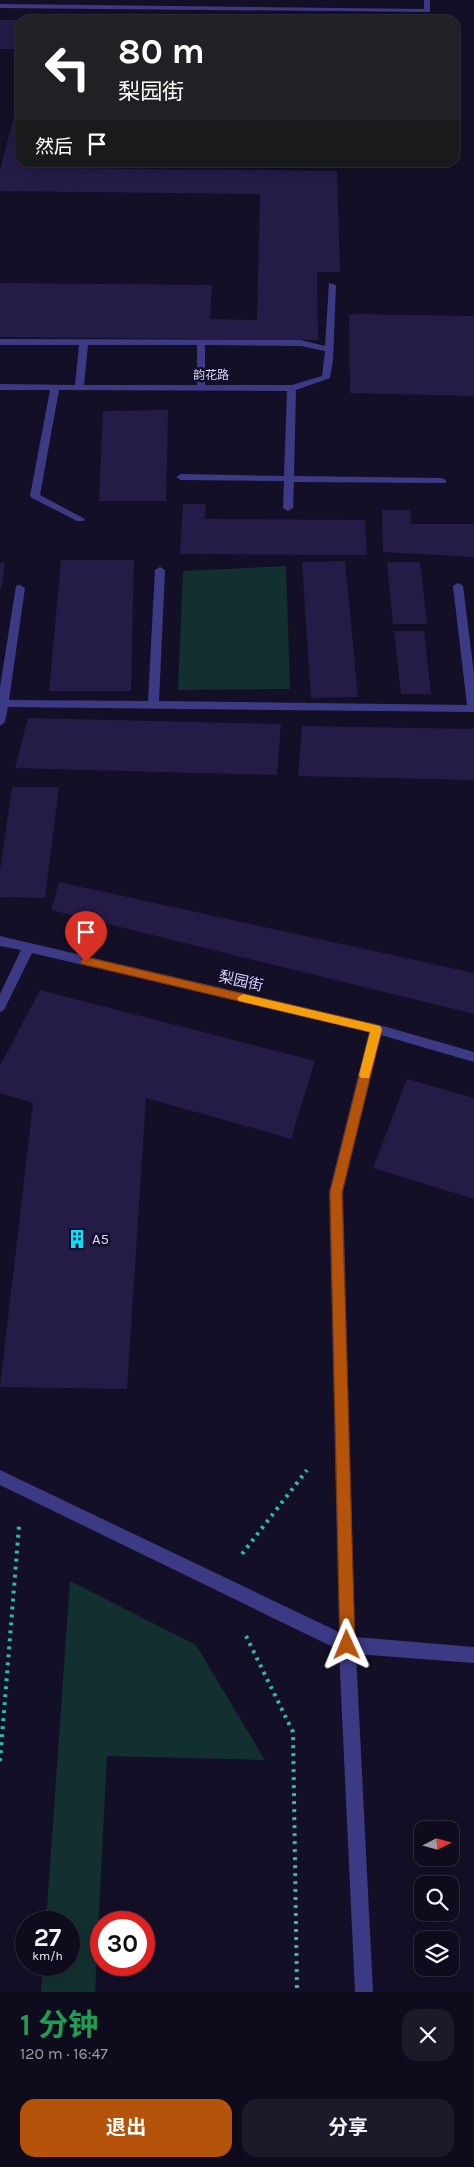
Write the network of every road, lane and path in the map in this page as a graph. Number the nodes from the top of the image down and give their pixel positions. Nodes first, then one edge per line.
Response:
1 (427, 0) edge
2 (0, 6) edge
3 (332, 284) dead end
4 (0, 342) edge
5 (84, 342) junction
6 (201, 343) junction
7 (329, 349) junction
8 (0, 387) edge
9 (56, 387) junction
10 (79, 387) junction
11 (201, 388) junction
12 (292, 388) junction
13 (181, 477) dead end
14 (288, 480) junction
15 (442, 481) dead end
16 (288, 508) dead end
17 (80, 519) dead end
18 (160, 570) dead end
19 (458, 586) dead end
20 (20, 588) dead end
21 (3, 703) junction
22 (153, 704) junction
23 (0, 722) edge
24 (0, 942) edge
25 (28, 948) junction
26 (0, 1007) edge
27 (376, 1029) junction
28 (474, 1057) edge
29 (342, 1427) junction
30 (0, 1477) edge
31 (22, 1488) junction
32 (219, 1582) junction
33 (347, 1645) junction
34 (474, 1655) edge
35 (0, 1761) edge
36 (297, 1992) edge
37 (364, 1992) edge

1 - 2 street
3 - 7 street, 韵花路
4 - 5 street
5 - 6 street
5 - 10 street
6 - 7 street
6 - 11 street
7 - 12 street, 韵花路
8 - 9 street, 韵花路
9 - 10 street, 韵花路
9 - 17 street
10 - 11 street, 韵花路
11 - 12 street, 韵花路
12 - 14 street
13 - 14 street
14 - 15 street
14 - 16 street
18 - 22 street
19 - 22 street
20 - 21 street
21 - 22 street
21 - 23 street
24 - 25 street, 梨园街
25 - 26 street
25 - 27 street, 梨园街
27 - 28 street, 梨园街
27 - 29 street
29 - 32 path
29 - 33 street
30 - 31 street
31 - 32 street
31 - 35 path
32 - 33 street
32 - 36 path
33 - 34 street
33 - 37 street

